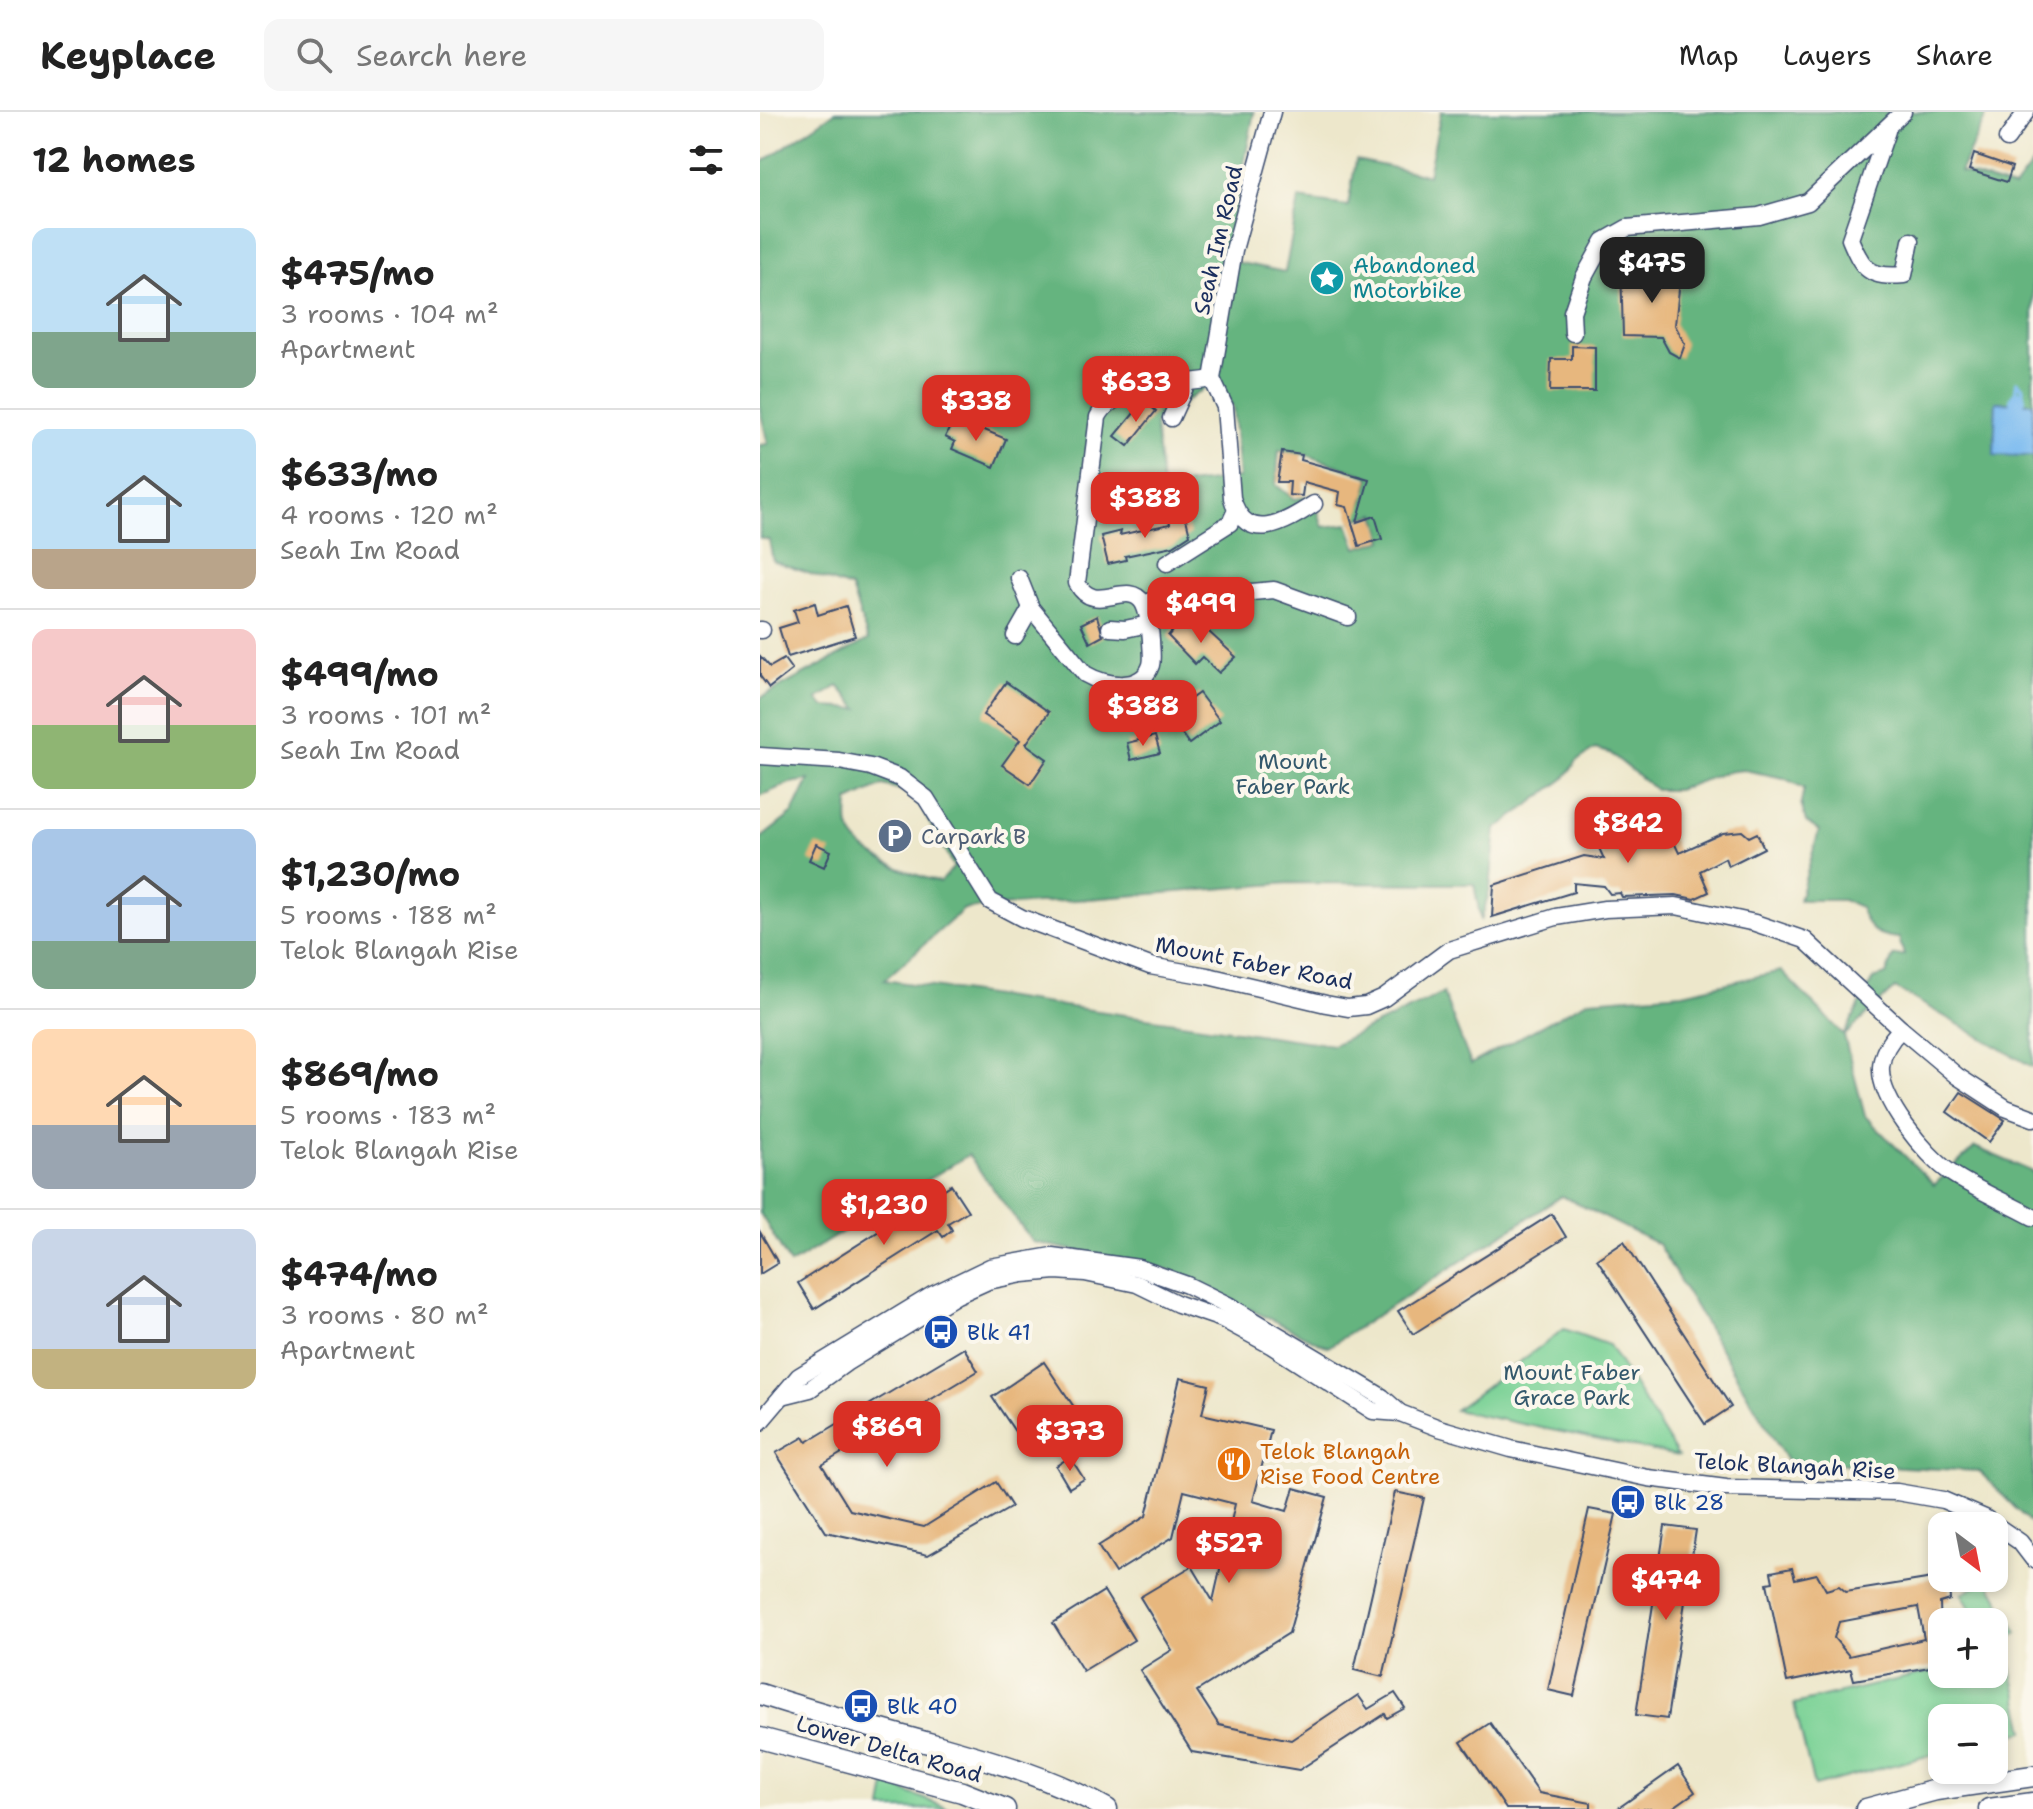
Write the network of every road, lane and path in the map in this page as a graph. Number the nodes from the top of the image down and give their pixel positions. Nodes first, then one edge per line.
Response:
1 (1272, 112) edge
2 (1903, 112) edge
3 (2026, 112) edge
4 (1889, 125) junction
5 (2007, 139) dead end
6 (1911, 241) dead end
7 (1573, 333) dead end
8 (1212, 379) junction
9 (1187, 383) junction
10 (1171, 418) dead end
11 (1314, 504) dead end
12 (1236, 510) junction
13 (1167, 563) dead end
14 (1019, 578) dead end
15 (1144, 604) junction
16 (1031, 608) junction
17 (1348, 617) dead end
18 (1149, 624) junction
19 (1110, 628) dead end
20 (1015, 636) dead end
21 (760, 756) edge
22 (1901, 1029) junction
23 (2033, 1118) edge
24 (2033, 1217) edge
25 (1187, 1285) junction
26 (1178, 1304) junction
27 (782, 1396) junction
28 (1400, 1413) junction
29 (760, 1422) edge
30 (2033, 1559) edge
31 (760, 1694) edge
32 (760, 1706) edge
33 (820, 1714) junction
34 (760, 1738) edge
35 (2033, 1776) edge
36 (2033, 1803) edge
37 (1005, 1809) edge
38 (1107, 1809) edge
39 (1866, 1809) edge
40 (1989, 1809) edge

1 - 8 street, Seah Im Road
2 - 4 street
3 - 5 street
4 - 6 street
4 - 7 street
8 - 9 street
8 - 12 street, Seah Im Road
9 - 10 street
9 - 15 street
11 - 12 street
12 - 13 street
14 - 16 street
15 - 17 street
15 - 18 street
16 - 18 street
16 - 20 street
18 - 19 street
21 - 22 street, Mount Faber Road
22 - 23 street, Mount Faber Road
22 - 24 street
25 - 26 street
25 - 27 street, Telok Blangah Rise
25 - 28 street, Telok Blangah Rise
26 - 27 street, Telok Blangah Rise
26 - 28 street, Telok Blangah Rise
27 - 29 street, Telok Blangah Rise
28 - 30 street, Telok Blangah Rise
31 - 33 main road, Lower Delta Road
32 - 33 main road
33 - 38 main road, Lower Delta Road
34 - 37 main road, Lower Delta Road
35 - 39 main road
36 - 40 main road

